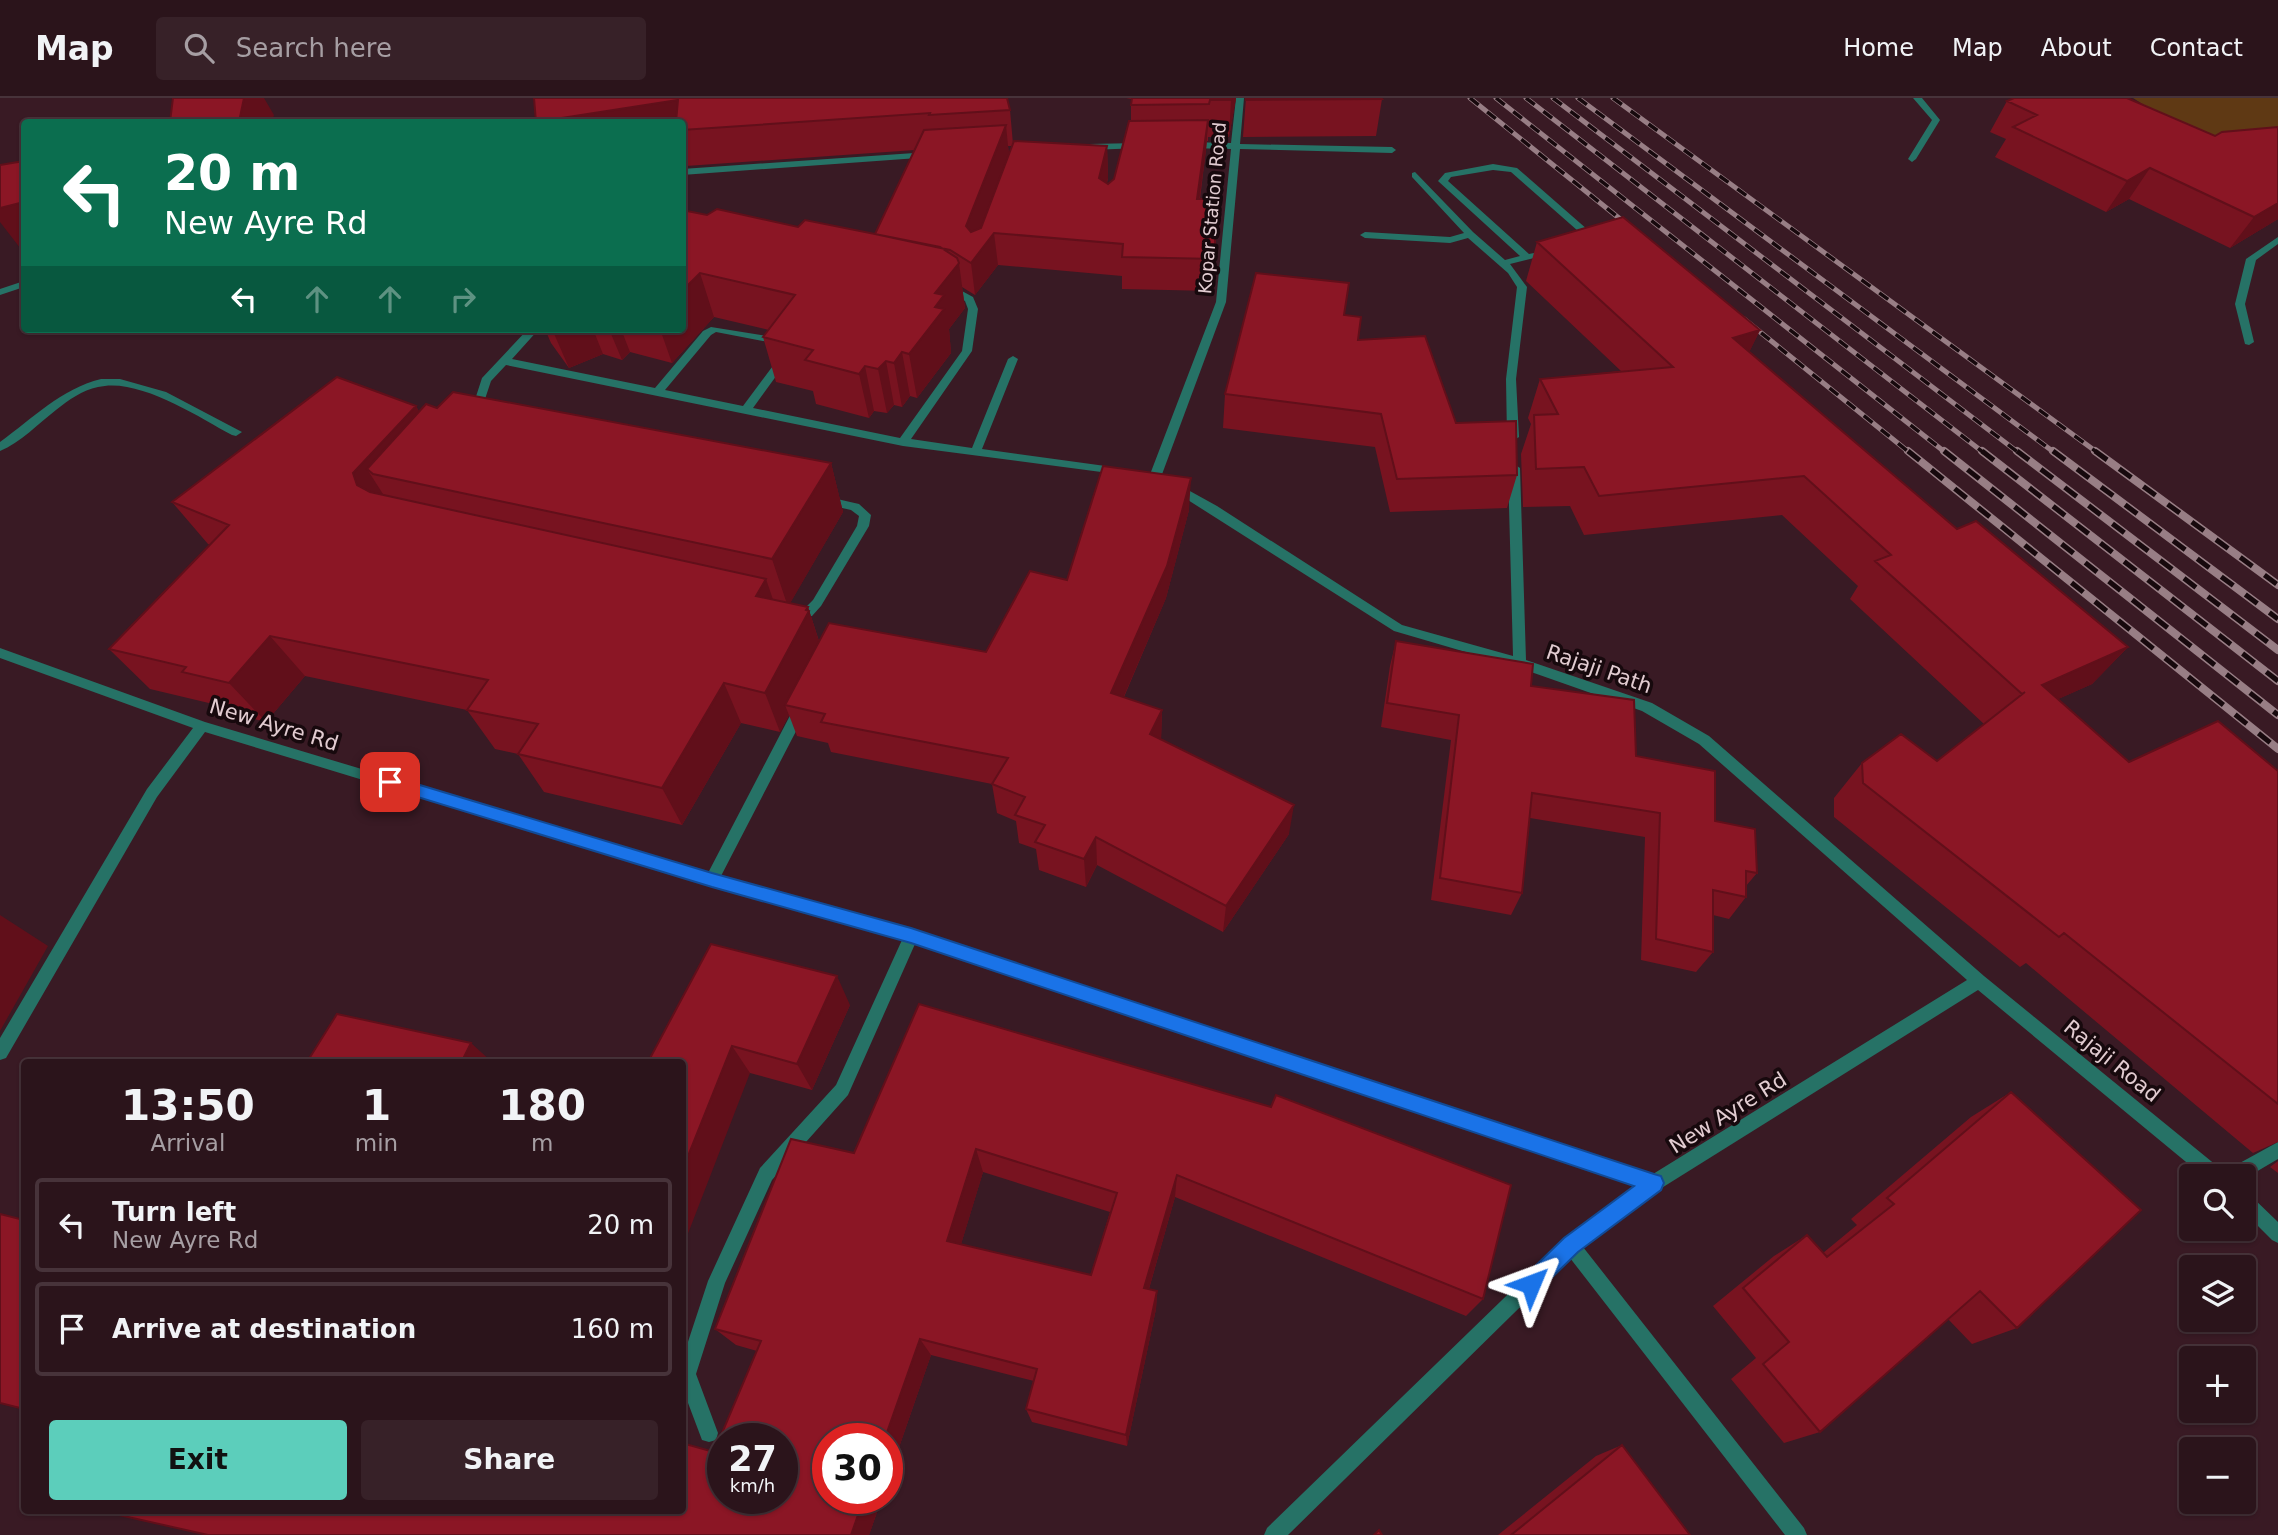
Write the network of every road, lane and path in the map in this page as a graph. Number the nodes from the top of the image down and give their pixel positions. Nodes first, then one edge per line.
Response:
1 (1240, 98) edge
2 (1917, 98) edge
3 (1234, 144) junction
4 (1152, 145) edge
5 (1179, 145) edge
6 (1083, 147) edge
7 (1392, 150) dead end
8 (938, 154) edge
9 (1912, 159) dead end
10 (686, 172) edge
11 (1415, 176) dead end
12 (1470, 233) junction
13 (1365, 235) dead end
14 (2278, 240) edge
15 (1583, 245) edge
16 (1561, 250) edge
17 (1527, 258) junction
18 (1503, 263) junction
19 (936, 284) edge
20 (21, 285) edge
21 (0, 292) edge
22 (530, 333) edge
23 (2249, 342) dead end
24 (1013, 359) dead end
25 (505, 361) junction
26 (658, 391) junction
27 (746, 410) junction
28 (487, 425) edge
29 (236, 432) dead end
30 (903, 442) junction
31 (0, 447) edge
32 (1513, 447) edge
33 (975, 453) junction
34 (1514, 460) edge
35 (1127, 474) edge
36 (1148, 476) joint
37 (814, 498) edge
38 (779, 612) edge
39 (0, 653) edge
40 (1520, 663) junction
41 (806, 700) edge
42 (202, 726) junction
43 (712, 880) junction
44 (911, 936) junction
45 (1979, 981) junction
46 (0, 1053) edge
47 (2278, 1150) edge
48 (2201, 1164) edge
49 (2254, 1164) edge
50 (1654, 1183) junction
51 (2256, 1213) edge
52 (2278, 1234) edge
53 (1571, 1245) junction
54 (707, 1428) edge
55 (1274, 1535) edge
56 (1797, 1535) edge

1 - 3 street, Kopar Station Road
2 - 9 street
3 - 5 street
3 - 7 street
3 - 36 street, Kopar Station Road
4 - 6 street
8 - 10 street
11 - 12 street
12 - 13 street
12 - 18 street
14 - 23 street
15 - 17 street
16 - 17 street
17 - 18 street
18 - 32 street
19 - 30 street
20 - 21 street
22 - 25 street
24 - 33 street
25 - 26 street
25 - 28 street
26 - 27 street
26 - 27 street
27 - 30 street
29 - 31 street
30 - 33 street
33 - 35 street
34 - 40 street
36 - 40 street, Rajaji Path
37 - 38 street
39 - 42 street, New Ayre Rd
40 - 45 street, Rajaji Path
41 - 43 street
42 - 43 street, New Ayre Rd
42 - 46 street
43 - 44 street, New Ayre Rd
44 - 50 street, New Ayre Rd
44 - 54 street
45 - 48 street, Rajaji Road
45 - 50 street, New Ayre Rd
47 - 49 street
50 - 53 street
51 - 52 street
53 - 55 street
53 - 56 street

